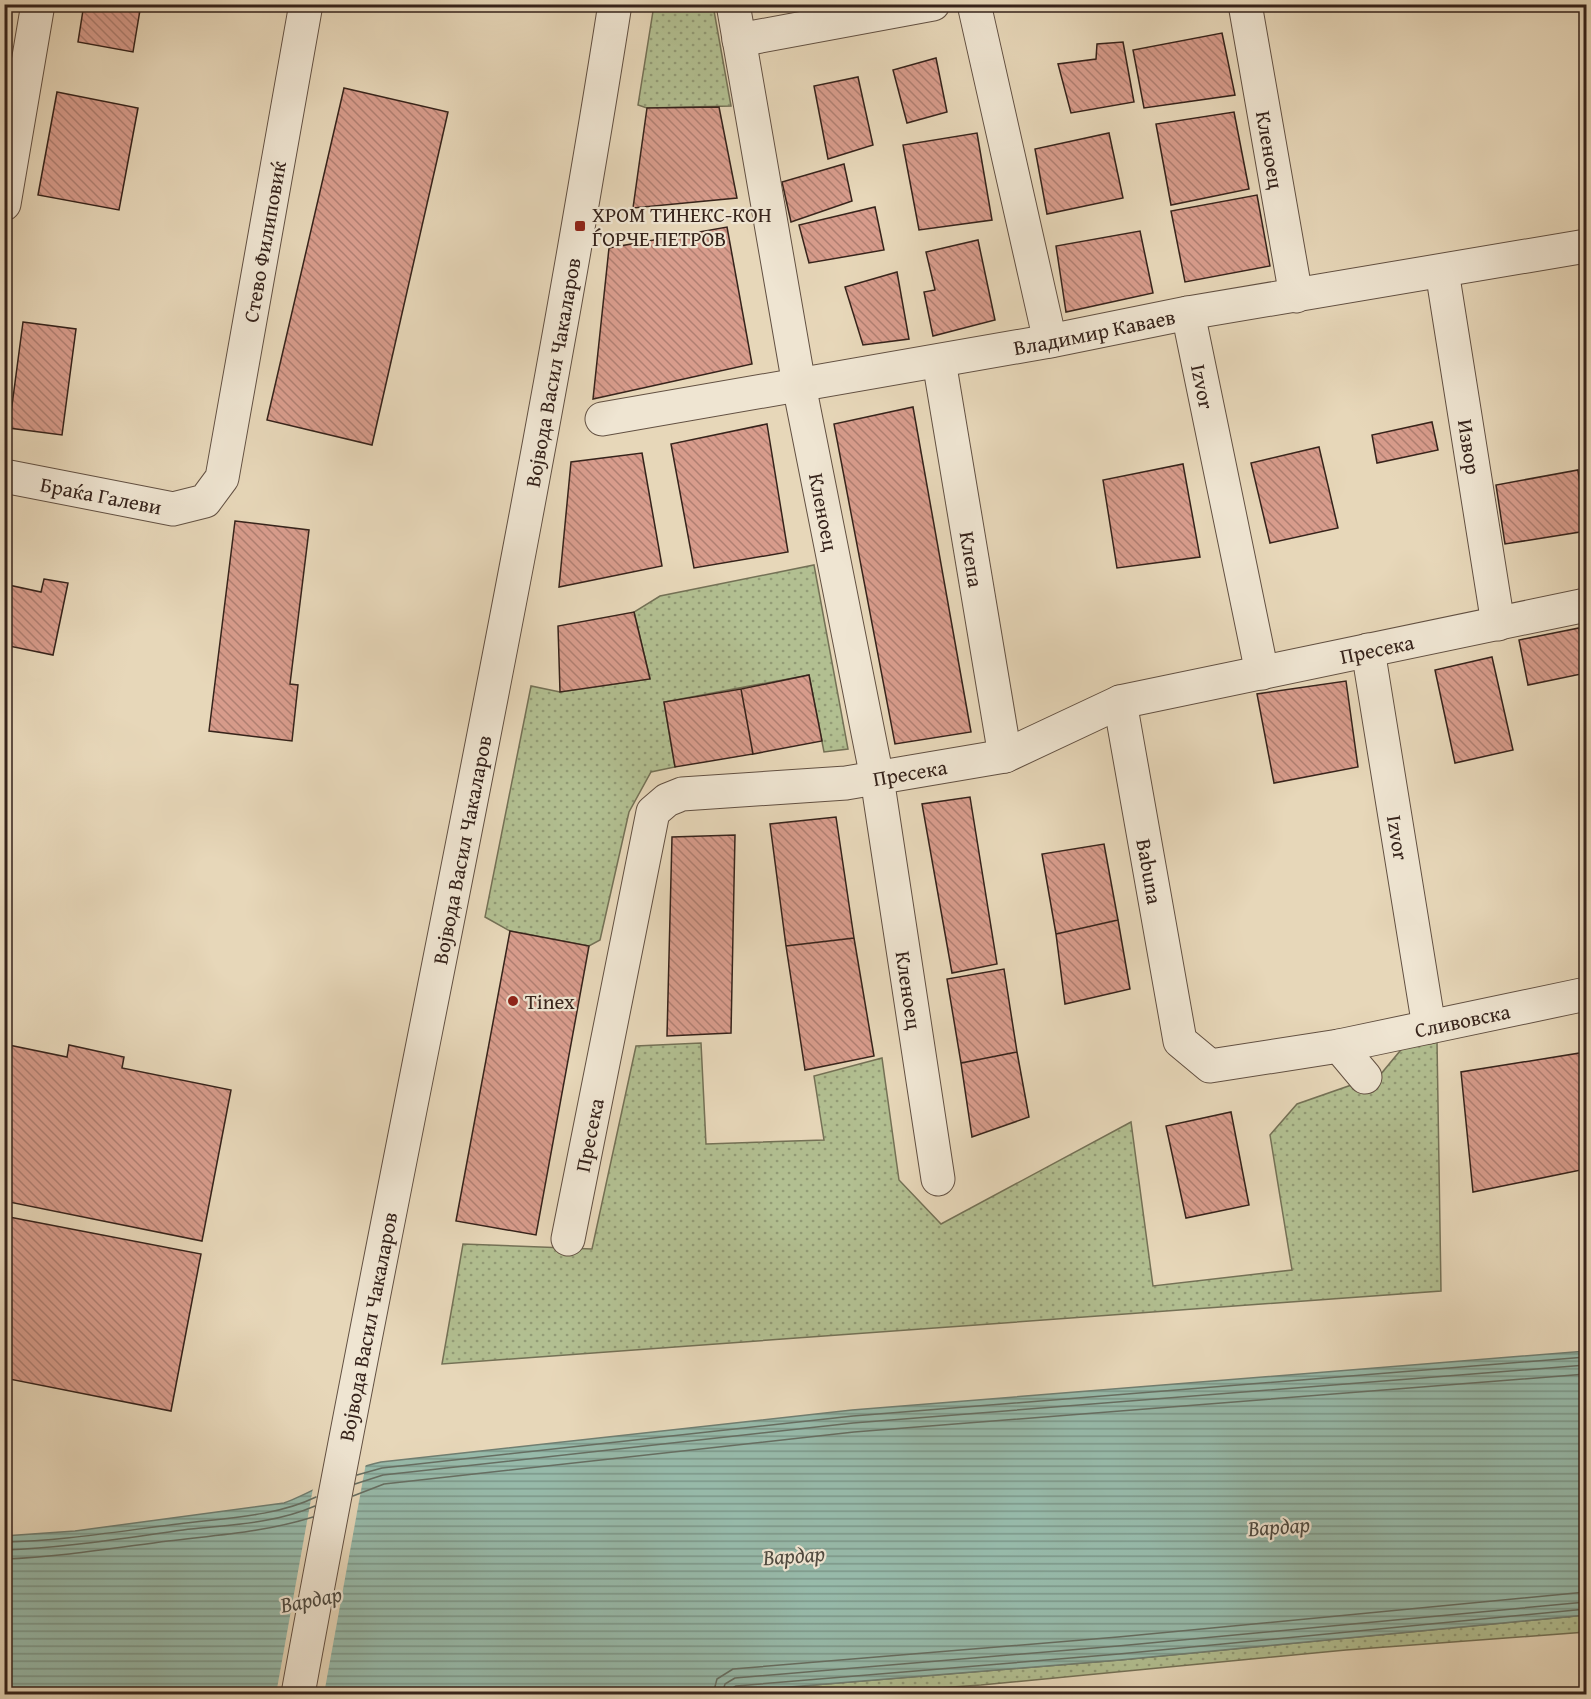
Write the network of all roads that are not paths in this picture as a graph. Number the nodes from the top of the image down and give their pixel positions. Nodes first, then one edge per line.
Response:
1 (38, 4) edge
2 (306, 4) edge
3 (615, 4) edge
4 (733, 4) edge
5 (933, 4) edge
6 (974, 4) edge
7 (1245, 4) edge
8 (739, 40) junction
9 (4, 204) edge
10 (1587, 246) edge
11 (1442, 271) junction
12 (1296, 296) junction
13 (1188, 313) junction
14 (1050, 341) junction
15 (939, 361) junction
16 (799, 385) junction
17 (602, 418) dead end
18 (4, 476) edge
19 (222, 478) joint
20 (1587, 605) edge
21 (1498, 624) junction
22 (1368, 650) junction
23 (1262, 673) junction
24 (1120, 702) junction
25 (1005, 756) junction
26 (877, 778) junction
27 (1587, 994) edge
28 (1429, 1027) junction
29 (1180, 1041) joint
30 (1339, 1046) junction
31 (1365, 1077) dead end
32 (938, 1179) dead end
33 (567, 1239) dead end
34 (298, 1695) edge

1 - 9 street
2 - 19 street, Стево Филиповиќ
3 - 34 street, Војвода Васил Чакаларов
4 - 8 street, Кленоец
5 - 8 street
6 - 14 street
7 - 12 street, Кленоец
8 - 16 street, Кленоец
10 - 11 street, Владимир Каваев
11 - 12 street, Владимир Каваев
11 - 21 street, Извор
12 - 13 street, Владимир Каваев
13 - 14 street, Владимир Каваев
13 - 23 street, Izvor
14 - 15 street, Владимир Каваев
15 - 16 street, Владимир Каваев
15 - 25 street, Клепа
16 - 17 street, Владимир Каваев
16 - 26 street, Кленоец
18 - 19 street, Браќа Галеви
20 - 21 street, Пресека
21 - 22 street, Пресека
22 - 23 street, Пресека
22 - 28 street, Izvor
23 - 24 street, Пресека
24 - 25 street, Пресека
24 - 29 street, Babuna
25 - 26 street, Пресека
26 - 32 street, Кленоец
26 - 33 street, Пресека
27 - 28 street, Сливовска
28 - 30 street, Сливовска
29 - 30 street, Сливовска
30 - 31 street

